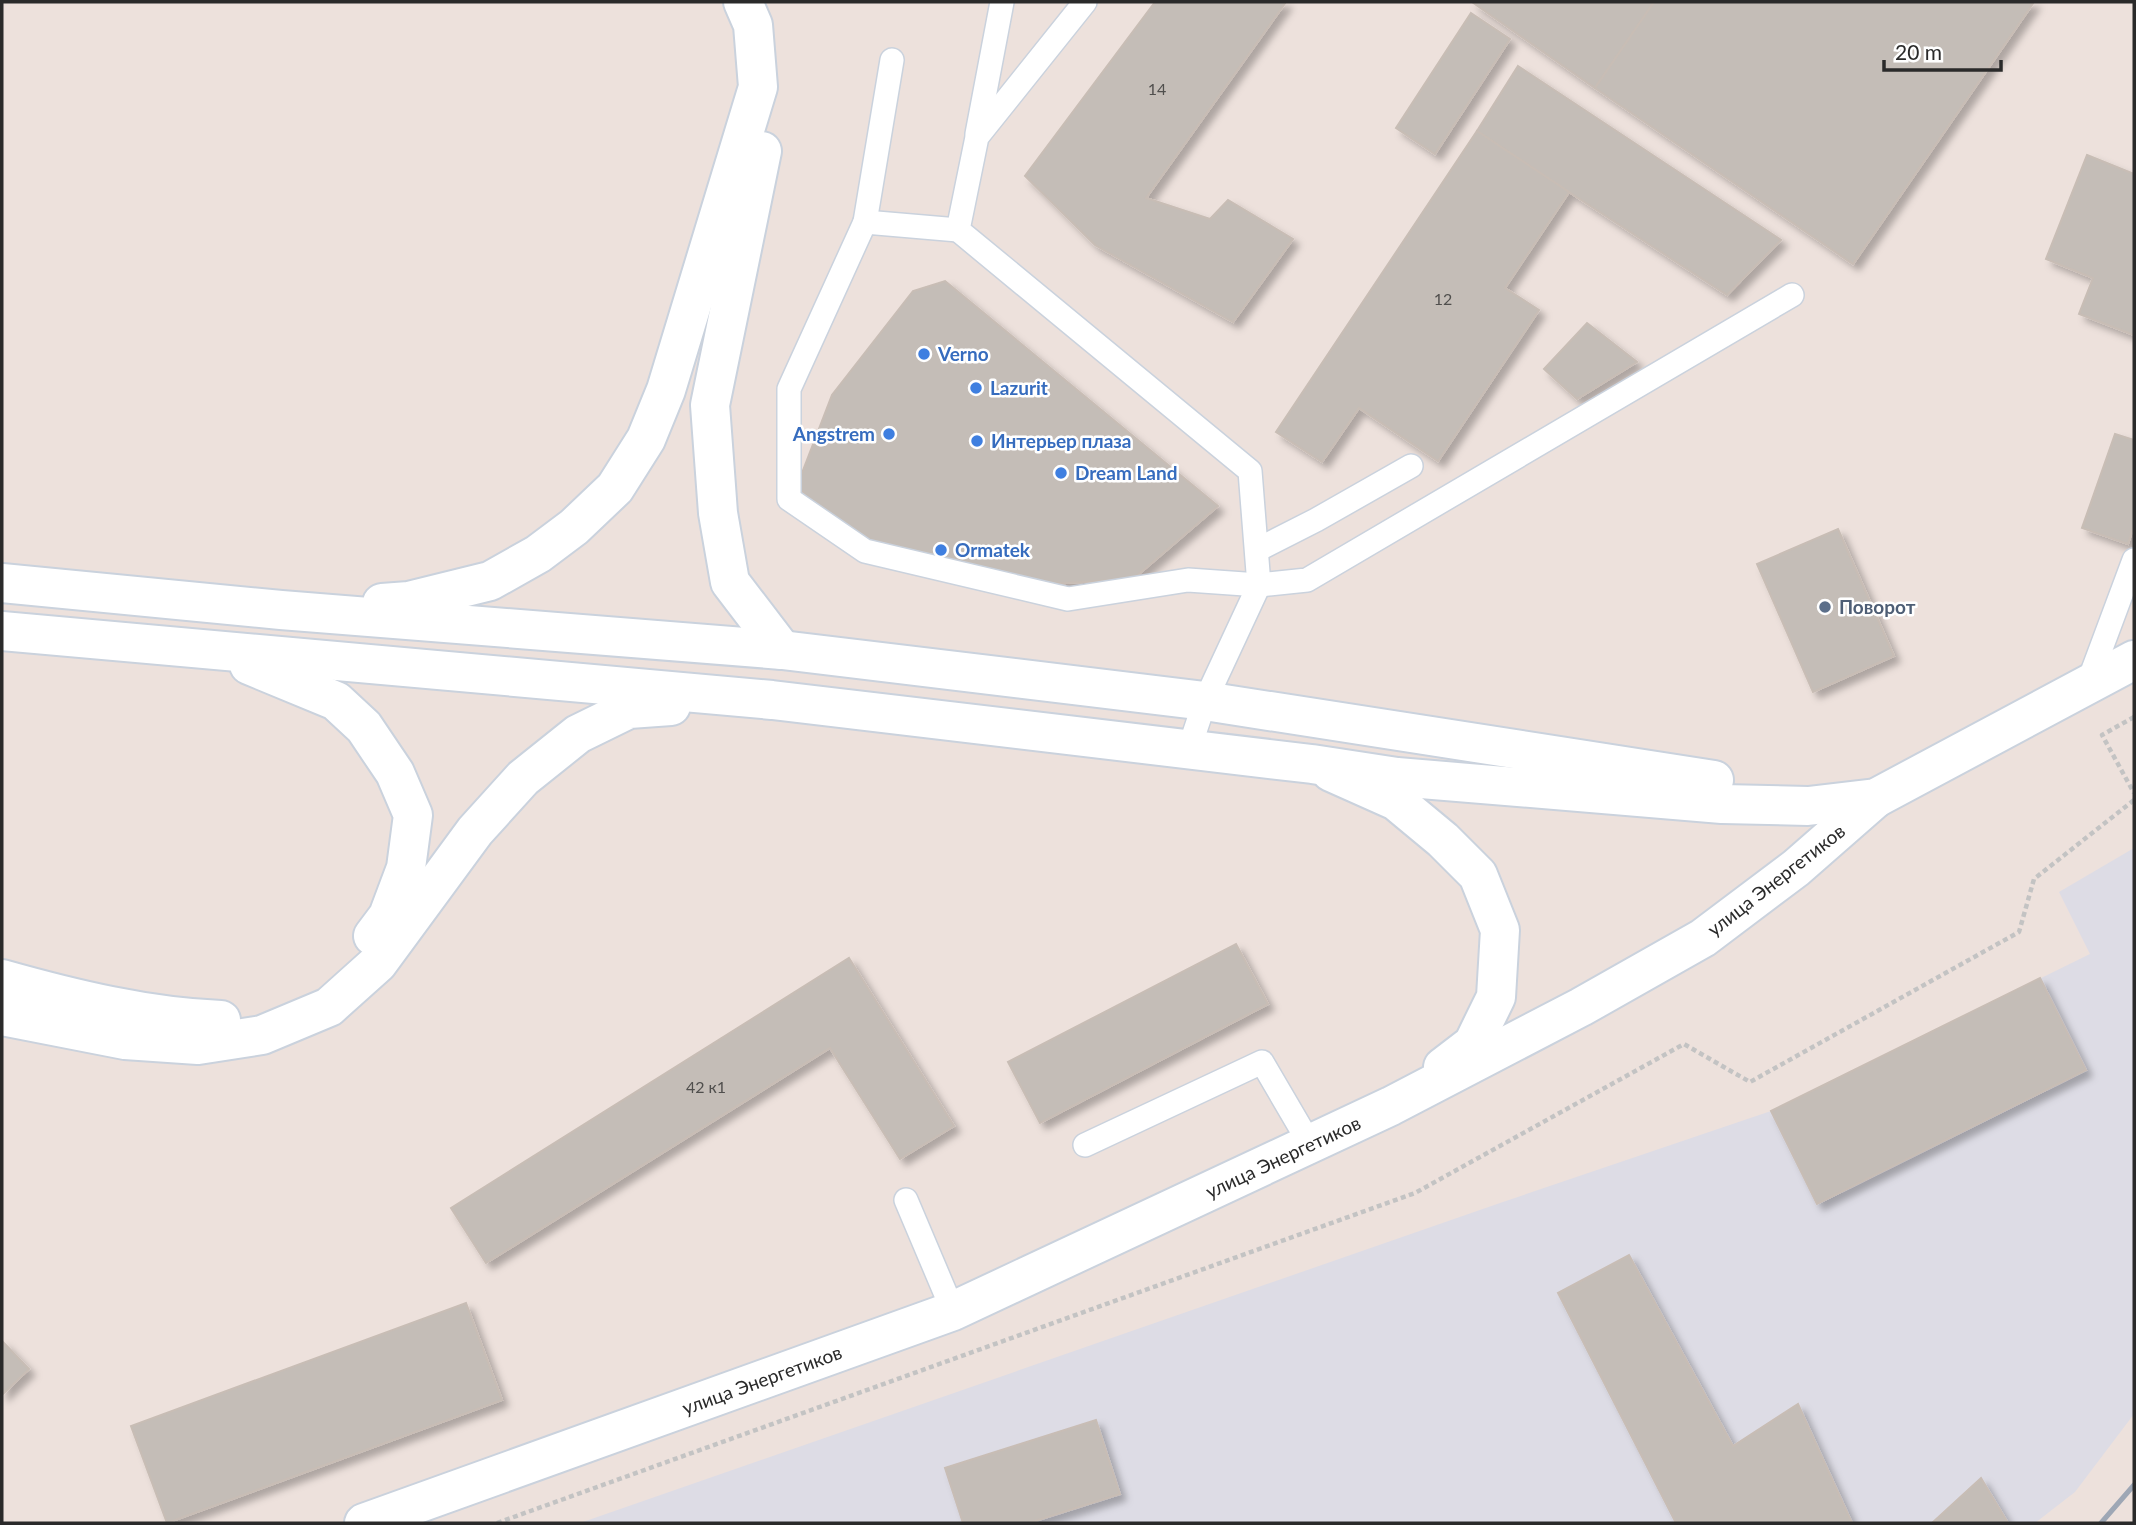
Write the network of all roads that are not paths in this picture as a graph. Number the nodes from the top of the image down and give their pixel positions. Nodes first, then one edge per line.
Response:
1 (743, 2) edge
2 (760, 2) edge
3 (1002, 2) edge
4 (1085, 2) edge
5 (892, 60) dead end
6 (977, 137) junction
7 (865, 222) junction
8 (958, 230) junction
9 (1792, 295) dead end
10 (1411, 466) dead end
11 (1257, 551) junction
12 (2134, 560) edge
13 (2, 583) edge
14 (1259, 585) junction
15 (281, 610) junction
16 (2, 631) edge
17 (208, 649) junction
18 (782, 650) junction
19 (2134, 660) edge
20 (2087, 686) junction
21 (772, 700) junction
22 (1205, 701) junction
23 (1189, 749) junction
24 (1312, 764) junction
25 (1876, 798) junction
26 (2, 979) edge
27 (2, 1016) edge
28 (1391, 1106) junction
29 (1310, 1144) junction
30 (1085, 1145) dead end
31 (906, 1200) dead end
32 (953, 1311) junction
33 (364, 1523) edge

1 - 15 main road
2 - 18 main road
3 - 6 lane
4 - 6 lane
5 - 7 lane
6 - 8 lane
7 - 8 lane
7 - 14 lane
8 - 11 lane
9 - 14 lane
10 - 11 lane
11 - 14 lane
12 - 20 lane
13 - 15 main road
14 - 22 lane
15 - 18 main road
16 - 17 main road
17 - 21 main road
17 - 26 main road
18 - 22 main road
19 - 20 main road, улица Энергетиков
20 - 25 main road, улица Энергетиков
21 - 23 main road
21 - 27 main road
22 - 23 lane
22 - 25 main road
23 - 24 main road
24 - 25 main road
24 - 28 main road
25 - 28 main road, улица Энергетиков
28 - 29 main road, улица Энергетиков
29 - 30 lane
29 - 32 main road, улица Энергетиков
31 - 32 lane
32 - 33 main road, улица Энергетиков

